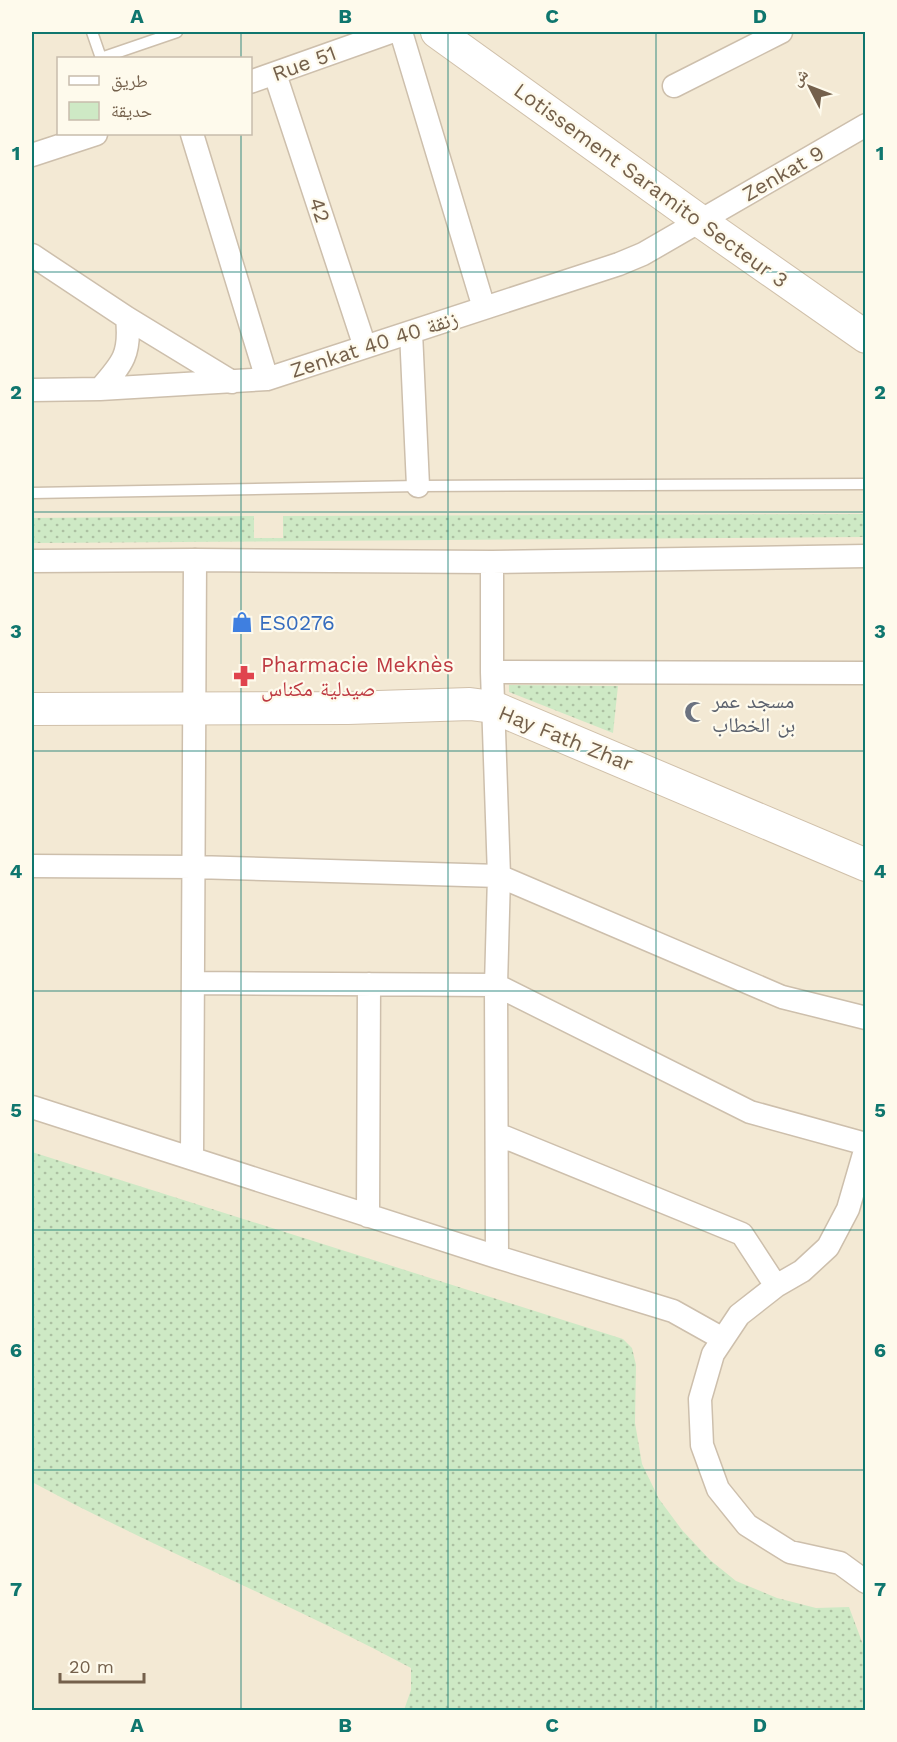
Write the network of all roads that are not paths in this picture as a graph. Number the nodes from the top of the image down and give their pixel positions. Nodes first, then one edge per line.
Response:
1 (92, 32) edge
2 (177, 32) edge
3 (391, 32) edge
4 (401, 32) edge
5 (437, 32) edge
6 (781, 32) edge
7 (101, 57) edge
8 (104, 57) edge
9 (275, 74) junction
10 (252, 81) edge
11 (674, 86) dead end
12 (866, 125) edge
13 (93, 135) edge
14 (192, 135) edge
15 (32, 155) edge
16 (700, 221) junction
17 (32, 255) edge
18 (484, 308) junction
19 (127, 318) junction
20 (411, 332) junction
21 (866, 337) edge
22 (365, 347) junction
23 (267, 379) junction
24 (232, 382) junction
25 (100, 389) junction
26 (32, 390) edge
27 (866, 484) edge
28 (418, 486) junction
29 (32, 493) edge
30 (866, 556) edge
31 (195, 560) junction
32 (32, 561) edge
33 (492, 562) junction
34 (492, 672) junction
35 (866, 673) edge
36 (195, 707) junction
37 (493, 707) junction
38 (32, 709) edge
39 (866, 865) edge
40 (32, 866) edge
41 (194, 867) junction
42 (498, 876) junction
43 (193, 982) junction
44 (369, 984) junction
45 (496, 985) junction
46 (866, 1018) edge
47 (32, 1107) edge
48 (497, 1134) junction
49 (866, 1146) edge
50 (192, 1158) junction
51 (368, 1216) junction
52 (497, 1257) junction
53 (776, 1287) junction
54 (723, 1339) junction
55 (866, 1560) edge
56 (840, 1563) junction
57 (866, 1582) edge

1 - 7 lane
2 - 8 lane
3 - 9 street, Rue 51
4 - 18 street
5 - 16 street, Lotissement Saramito Secteur 3
6 - 11 street
9 - 10 street, Rue 51
9 - 22 street, 42
12 - 16 street, Zenkat 9
13 - 15 street
14 - 23 street
16 - 18 street, Zenkat 40 زنقة 40
16 - 21 street, Lotissement Saramito Secteur 3
17 - 19 street
18 - 20 street, Zenkat 40 زنقة 40
19 - 24 street
19 - 25 street
20 - 22 street, Zenkat 40 زنقة 40
20 - 28 street
22 - 23 street, Zenkat 40 زنقة 40
23 - 24 street, Zenkat 40 زنقة 40
24 - 25 street, Zenkat 40 زنقة 40
25 - 26 street, Zenkat 40 زنقة 40
27 - 28 lane
28 - 29 lane
30 - 33 street
31 - 32 street
31 - 33 street
31 - 36 street
33 - 34 street
34 - 35 street
34 - 37 street
36 - 37 street, Hay Fath Zhar
36 - 38 street, Hay Fath Zhar
36 - 41 street
37 - 39 street, Hay Fath Zhar
37 - 42 street
40 - 41 street
41 - 42 street
41 - 43 street
42 - 45 street
42 - 46 street
43 - 44 street
43 - 50 street
44 - 45 street
44 - 51 street
45 - 48 street
45 - 49 street
47 - 50 street
48 - 52 street
48 - 53 street
49 - 53 street
50 - 51 street
51 - 52 street
52 - 54 street
53 - 54 street
54 - 56 street
55 - 56 street
56 - 57 street

